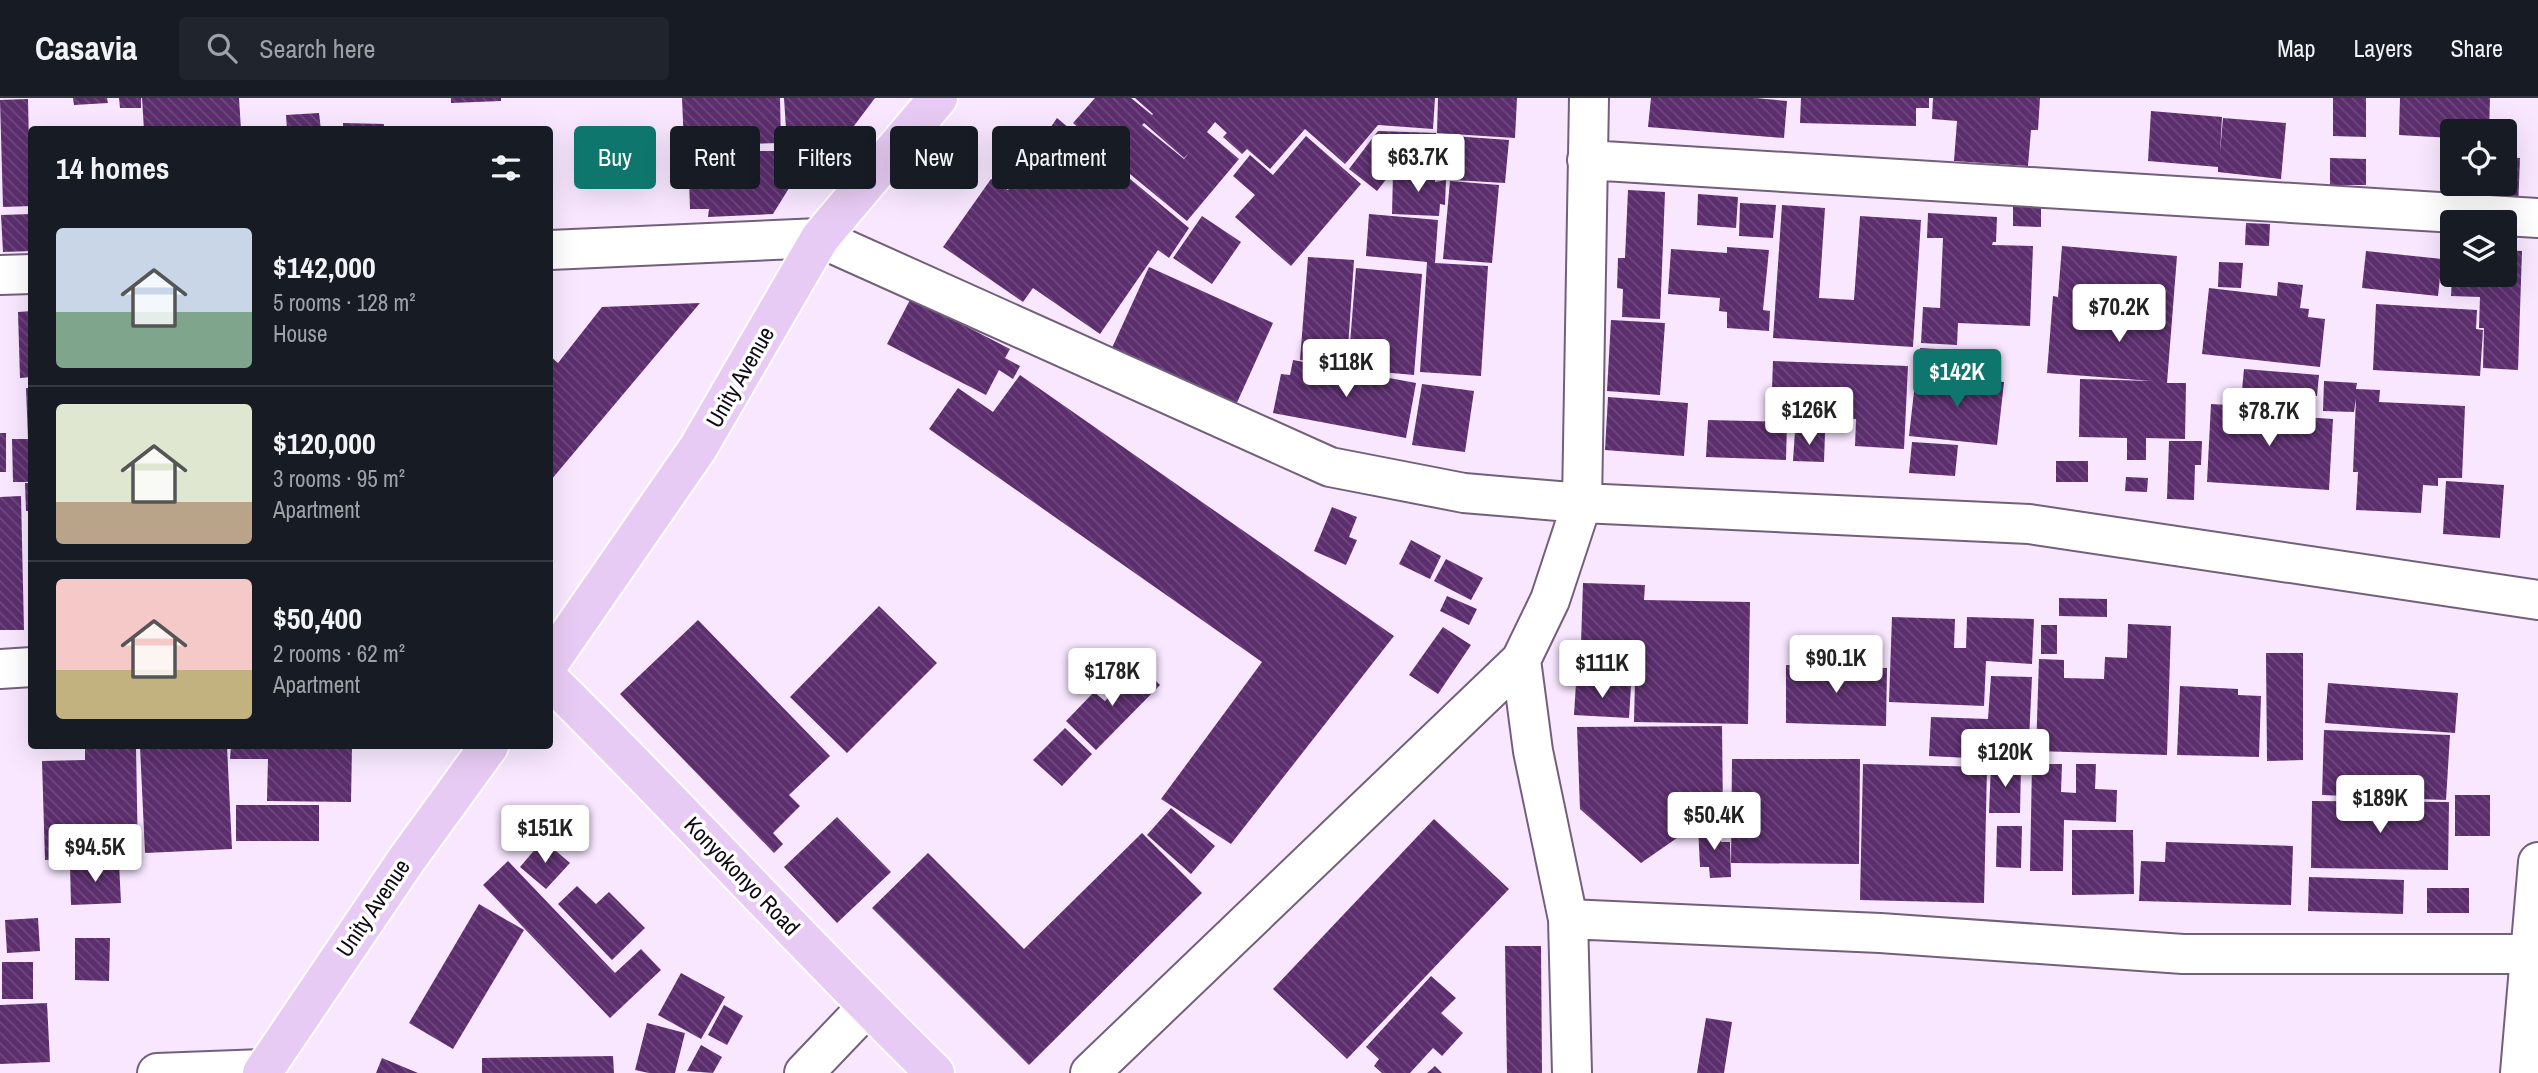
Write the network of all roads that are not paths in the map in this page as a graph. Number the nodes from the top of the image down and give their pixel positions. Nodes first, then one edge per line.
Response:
1 (938, 98) edge
2 (1589, 98) edge
3 (1587, 160) junction
4 (2538, 218) edge
5 (820, 238) junction
6 (553, 250) edge
7 (28, 274) edge
8 (0, 275) edge
9 (1582, 503) junction
10 (2538, 600) edge
11 (553, 658) edge
12 (1521, 660) junction
13 (28, 667) edge
14 (0, 669) edge
15 (553, 683) edge
16 (487, 749) edge
17 (2538, 862) edge
18 (1568, 919) junction
19 (2535, 954) edge
20 (867, 1007) junction
21 (263, 1071) edge
22 (157, 1073) edge
23 (804, 1073) edge
24 (935, 1073) edge
25 (1090, 1073) edge
26 (1572, 1073) edge
27 (2520, 1073) edge

1 - 5 main road, Unity Avenue
2 - 3 street
3 - 4 street
3 - 9 street
5 - 6 street
5 - 9 street
5 - 11 main road, Unity Avenue
7 - 8 street
9 - 10 street
9 - 12 street
12 - 18 street
12 - 25 street
13 - 14 street
15 - 20 main road, Konyokonyo Road
16 - 21 main road, Unity Avenue
17 - 19 street
18 - 19 street
18 - 26 street
19 - 27 street
20 - 23 street
20 - 24 main road, Konyokonyo Road
21 - 22 street

